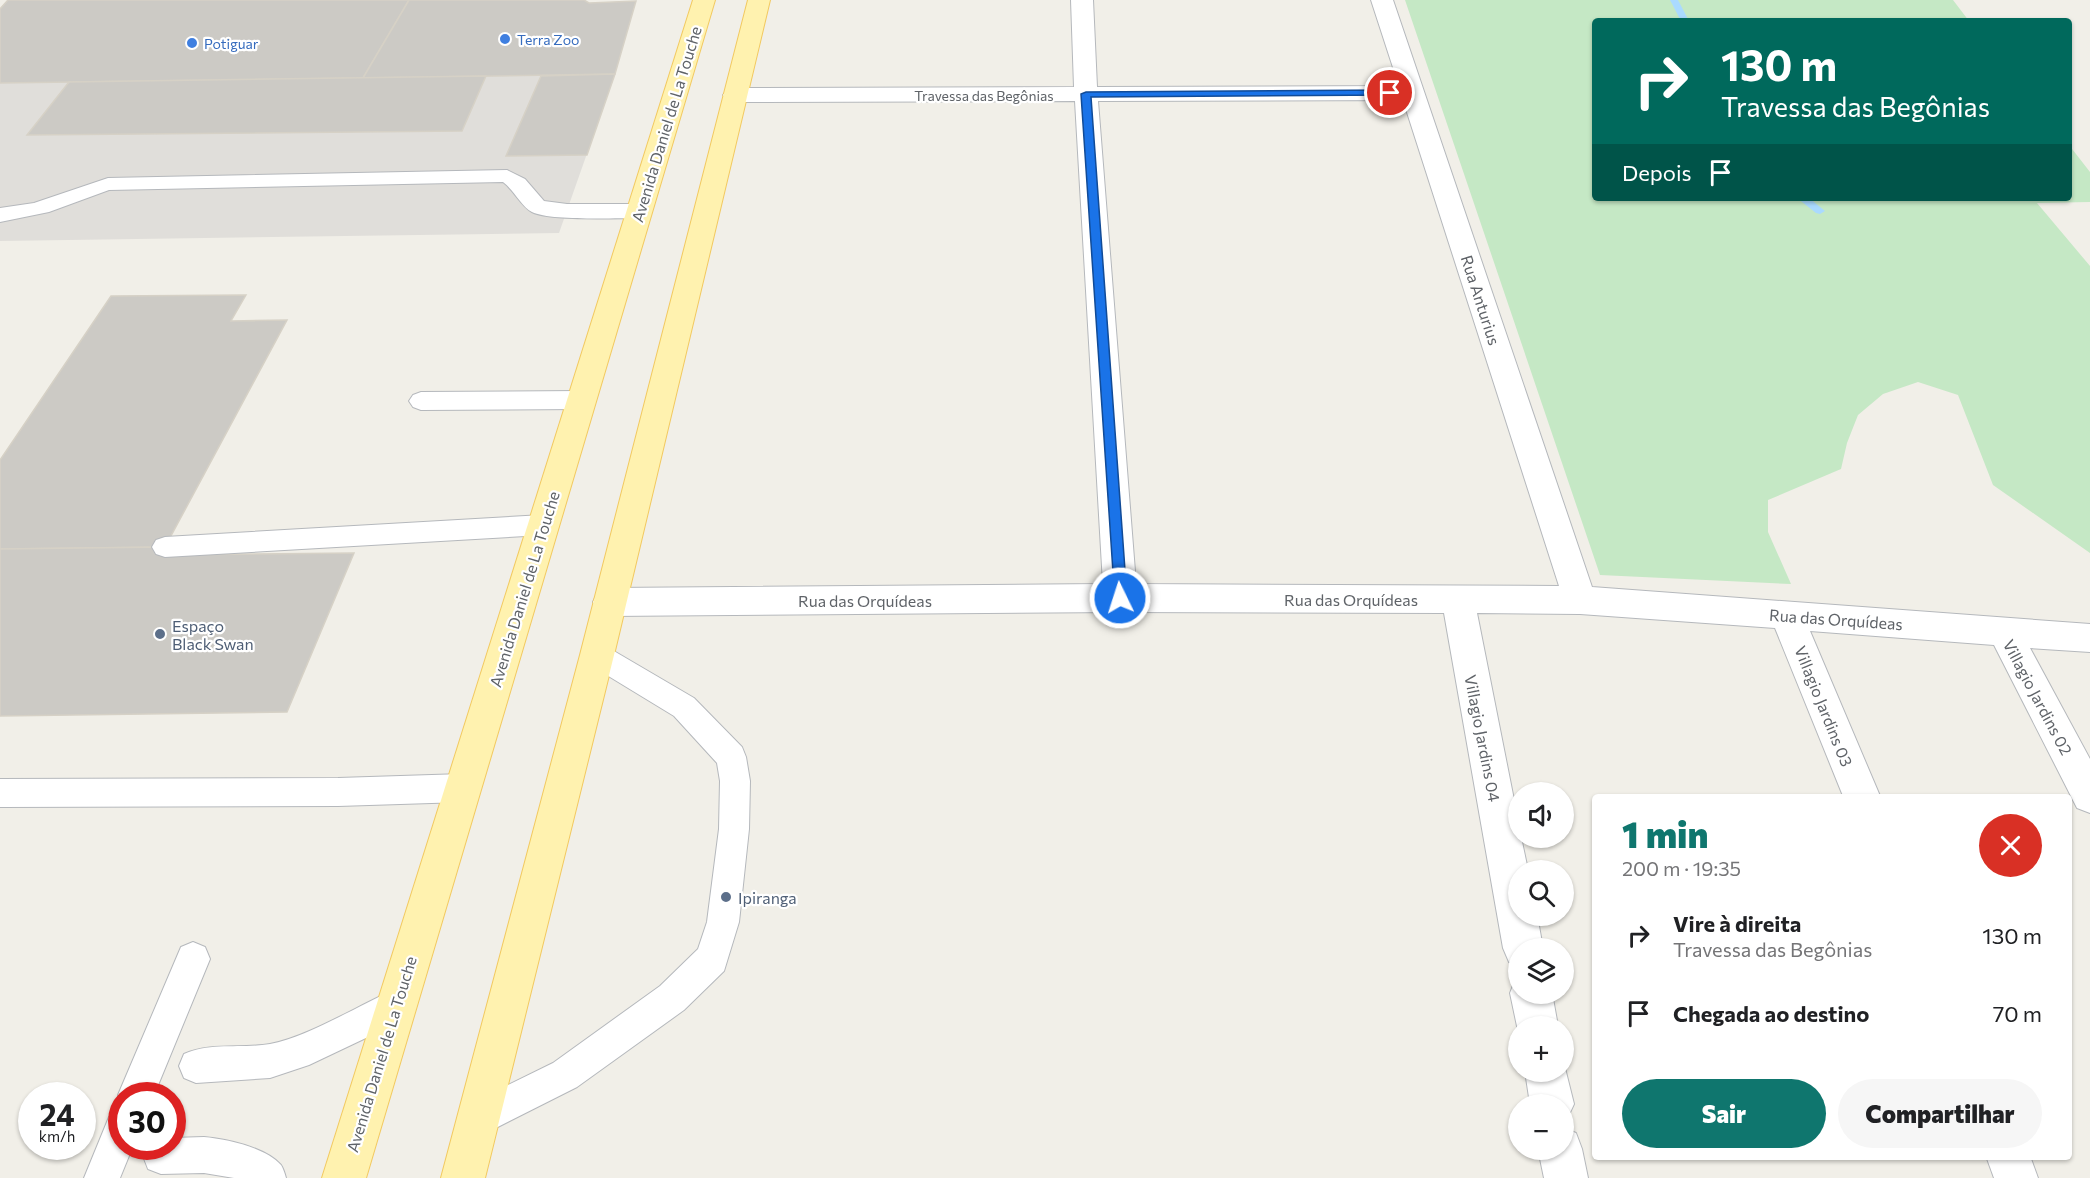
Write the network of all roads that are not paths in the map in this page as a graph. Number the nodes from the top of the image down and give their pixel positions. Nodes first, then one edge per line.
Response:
1 (704, 0) edge
2 (759, 0) edge
3 (1082, 0) edge
4 (1382, 0) edge
5 (1413, 93) junction
6 (1086, 94) junction
7 (735, 95) junction
8 (639, 211) junction
9 (0, 215) edge
10 (581, 400) junction
11 (422, 401) dead end
12 (543, 525) junction
13 (165, 547) dead end
14 (1120, 598) junction
15 (1458, 599) junction
16 (1580, 600) junction
17 (610, 602) junction
18 (1787, 616) junction
19 (2003, 630) junction
20 (2090, 638) edge
21 (597, 655) junction
22 (463, 788) junction
23 (0, 793) edge
24 (1860, 794) edge
25 (2090, 796) edge
26 (1521, 938) edge
27 (193, 958) dead end
28 (396, 1006) junction
29 (196, 1066) dead end
30 (141, 1082) edge
31 (478, 1119) junction
32 (186, 1156) edge
33 (110, 1160) edge
34 (1562, 1160) edge
35 (2009, 1160) edge
36 (102, 1178) edge
37 (268, 1178) edge
38 (344, 1178) edge
39 (464, 1178) edge
40 (1566, 1178) edge
41 (2016, 1178) edge

1 - 8 main road, Avenida Daniel de La Touche
2 - 7 main road
3 - 6 street
4 - 5 street, Rua Anturius
5 - 6 street, Travessa das Begônias
5 - 16 street, Rua Anturius
6 - 7 street, Travessa das Begônias
6 - 14 street
7 - 17 main road
8 - 9 lane
8 - 10 main road, Avenida Daniel de La Touche
10 - 11 lane
10 - 12 main road, Avenida Daniel de La Touche
12 - 13 lane
12 - 22 main road, Avenida Daniel de La Touche
14 - 15 street, Rua das Orquídeas
14 - 17 street, Rua das Orquídeas
15 - 16 street, Rua das Orquídeas
15 - 26 street, Villagio Jardins 04
16 - 18 street, Rua das Orquídeas
17 - 21 main road
18 - 19 street, Rua das Orquídeas
18 - 24 street, Villagio Jardins 03
19 - 20 street, Rua das Orquídeas
19 - 25 street, Villagio Jardins 02
21 - 31 main road
21 - 31 lane
22 - 23 lane
22 - 28 main road, Avenida Daniel de La Touche
27 - 30 lane
28 - 29 lane
28 - 38 main road, Avenida Daniel de La Touche
31 - 39 main road
32 - 37 lane
33 - 36 lane
34 - 40 street
35 - 41 street

